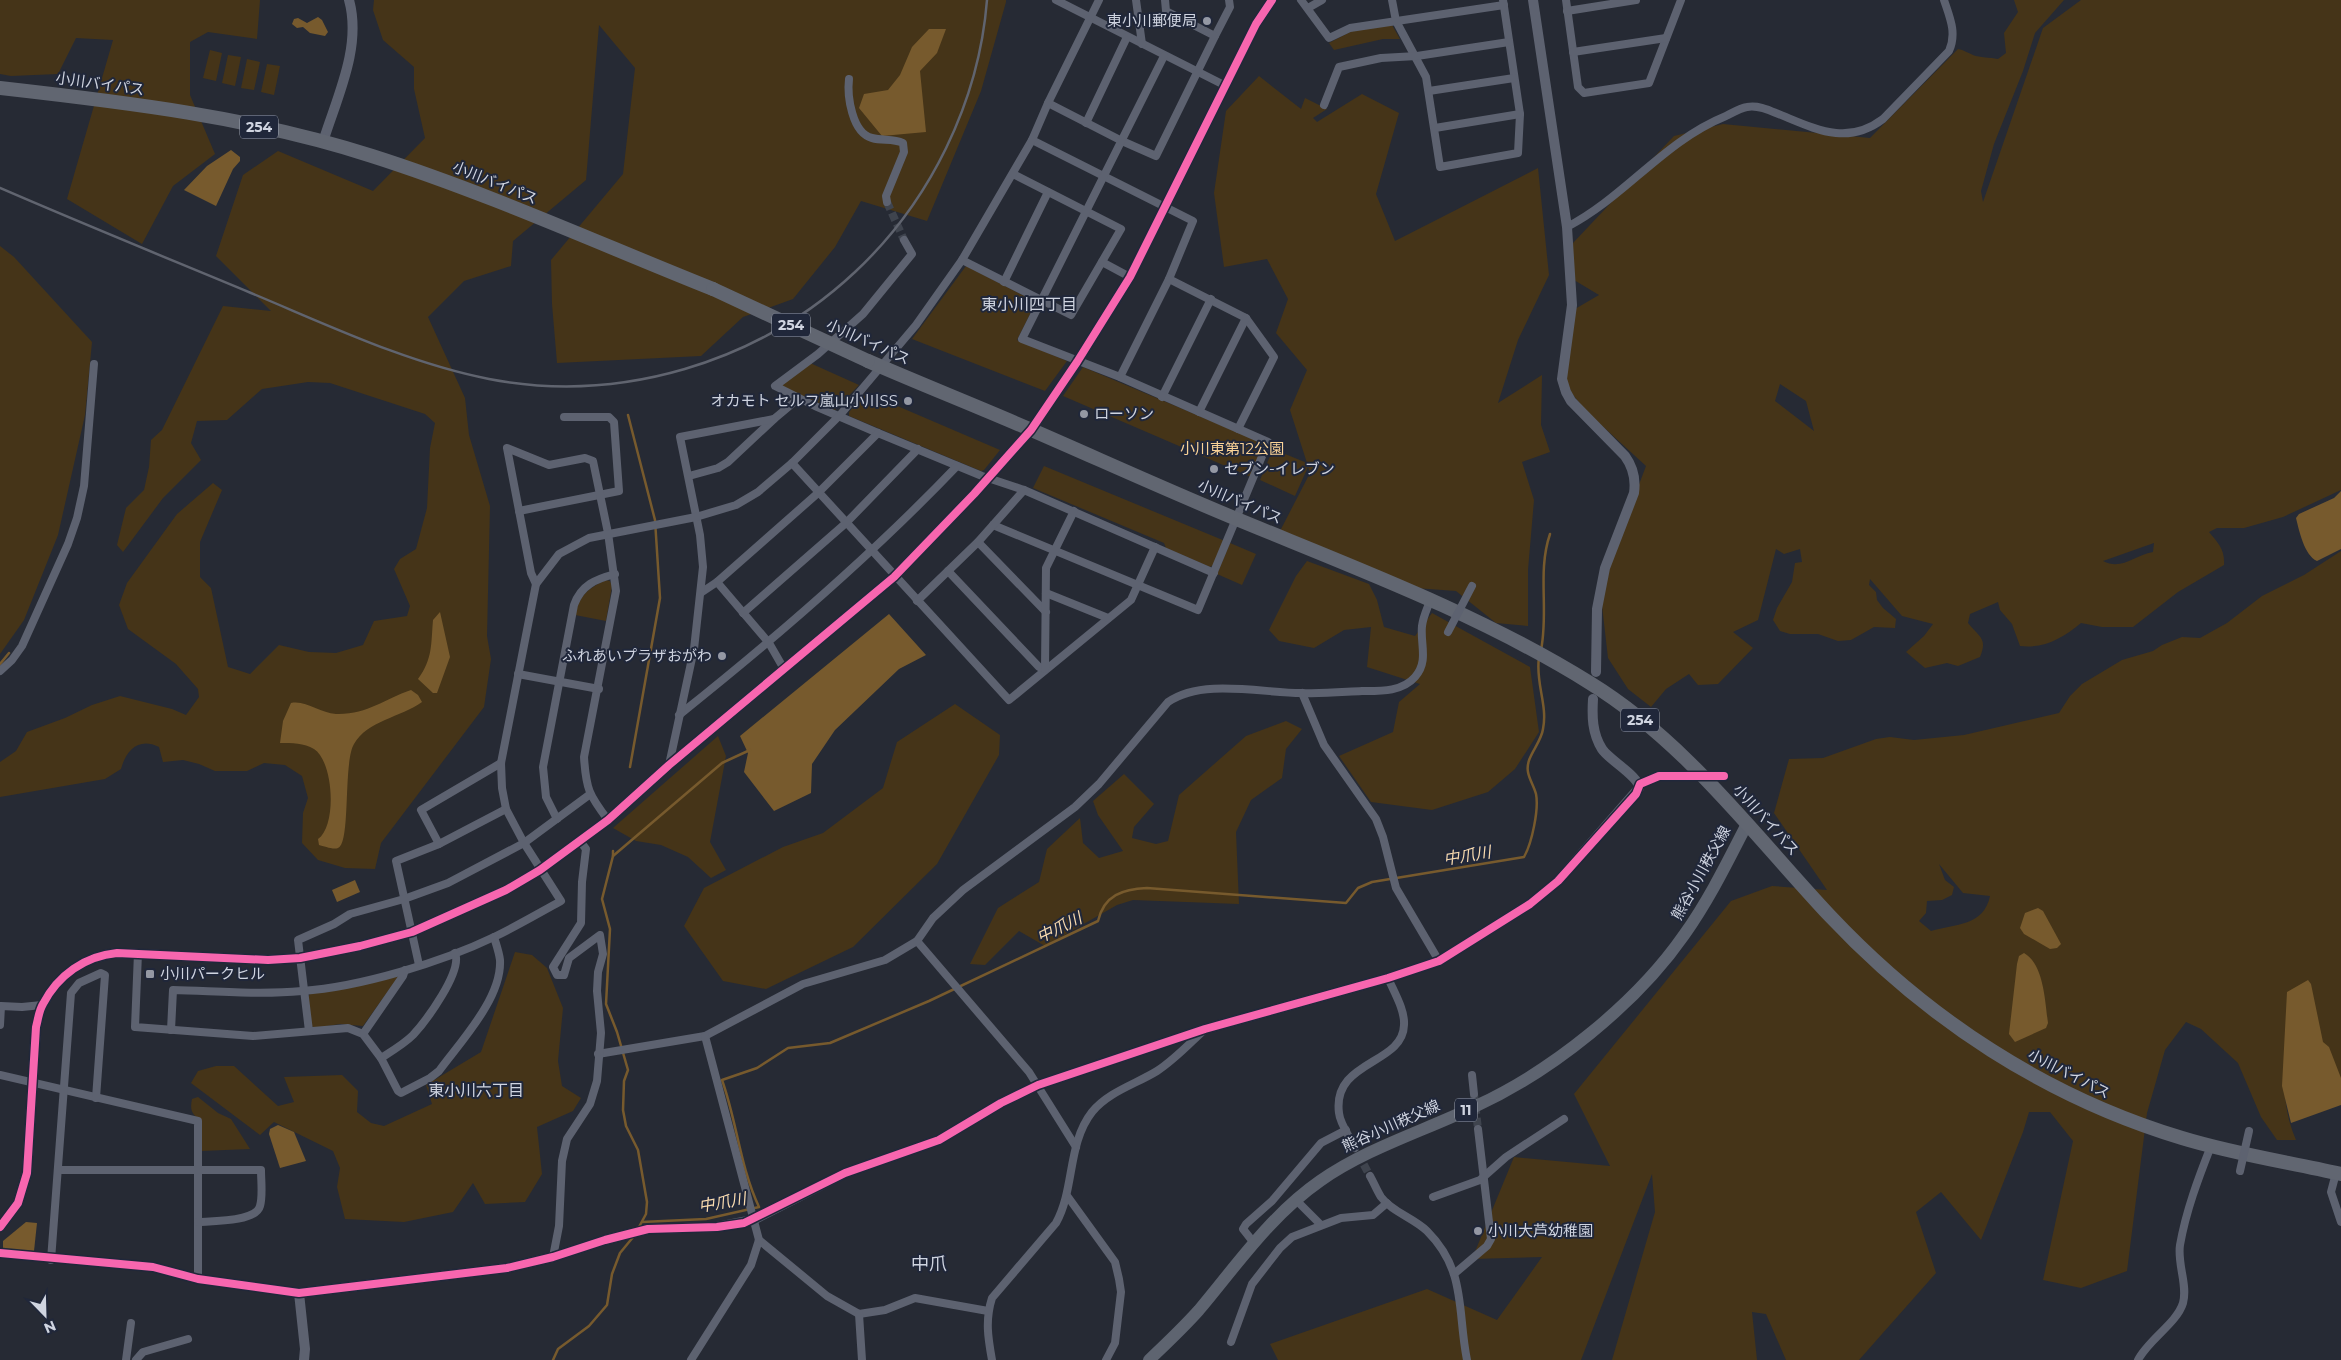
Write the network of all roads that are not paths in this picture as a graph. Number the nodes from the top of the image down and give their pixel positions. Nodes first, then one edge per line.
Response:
1 (350, 0) edge
2 (1056, 0) edge
3 (1099, 0) edge
4 (1136, 0) edge
5 (1165, 0) edge
6 (1229, 0) edge
7 (1272, 0) edge
8 (1301, 0) edge
9 (1322, 0) edge
10 (1392, 0) edge
11 (1533, 0) edge
12 (1566, 0) edge
13 (1632, 0) edge
14 (1681, 0) edge
15 (1944, 0) edge
16 (1504, 3) edge
17 (1308, 8) junction
18 (1567, 10) junction
19 (1089, 18) junction
20 (1396, 21) junction
21 (1215, 36) junction
22 (1127, 37) junction
23 (1666, 38) junction
24 (1509, 42) junction
25 (1142, 44) junction
26 (1573, 52) junction
27 (1164, 56) junction
28 (1417, 56) junction
29 (1198, 72) junction
30 (1514, 78) junction
31 (849, 79) dead end
32 (1226, 86) junction
33 (0, 88) edge
34 (1429, 91) junction
35 (1048, 103) junction
36 (1324, 105) dead end
37 (1520, 114) junction
38 (1086, 122) junction
39 (1435, 128) junction
40 (1032, 140) junction
41 (1122, 141) junction
42 (323, 142) junction
43 (1013, 174) junction
44 (1104, 177) junction
45 (1048, 192) junction
46 (887, 202) tunnel mouth
47 (1166, 206) junction
48 (1087, 212) junction
49 (1567, 227) junction
50 (904, 240) tunnel mouth
51 (962, 260) junction
52 (1102, 262) junction
53 (1130, 277) junction
54 (1169, 279) junction
55 (1004, 282) junction
56 (1211, 299) junction
57 (1040, 300) junction
58 (1246, 318) junction
59 (1077, 362) junction
60 (94, 364) dead end
61 (882, 367) junction
62 (1120, 377) junction
63 (1162, 397) junction
64 (799, 398) junction
65 (1199, 412) junction
66 (840, 415) junction
67 (564, 416) dead end
68 (774, 419) junction
69 (1238, 429) junction
70 (1031, 430) junction
71 (878, 433) junction
72 (918, 449) junction
73 (792, 463) junction
74 (957, 466) junction
75 (689, 476) junction
76 (989, 477) junction
77 (1024, 490) junction
78 (818, 493) junction
79 (601, 496) junction
80 (519, 511) junction
81 (1074, 512) junction
82 (696, 516) junction
83 (1237, 519) junction
84 (846, 523) junction
85 (993, 525) junction
86 (608, 534) junction
87 (978, 542) junction
88 (1155, 547) junction
89 (872, 551) junction
90 (1055, 552) junction
91 (948, 570) junction
92 (1214, 573) junction
93 (615, 574) junction
94 (894, 577) junction
95 (717, 582) junction
96 (536, 584) junction
97 (1138, 586) junction
98 (1472, 586) dead end
99 (702, 592) junction
100 (1046, 593) junction
101 (917, 601) junction
102 (1430, 601) junction
103 (1046, 612) junction
104 (743, 613) junction
105 (1108, 618) junction
106 (1448, 632) dead end
107 (769, 643) junction
108 (784, 669) junction
109 (1045, 669) junction
110 (0, 671) edge
111 (1596, 672) dead end
112 (518, 674) junction
113 (558, 682) junction
114 (598, 690) junction
115 (1302, 694) junction
116 (1593, 699) dead end
117 (679, 715) junction
118 (501, 763) junction
119 (669, 765) junction
120 (1682, 776) tunnel mouth
121 (1640, 784) junction
122 (589, 795) junction
123 (506, 809) junction
124 (557, 819) junction
125 (608, 820) junction
126 (1747, 824) junction
127 (580, 841) junction
128 (524, 843) junction
129 (439, 844) junction
130 (540, 870) junction
131 (404, 899) junction
132 (412, 932) junction
133 (494, 937) junction
134 (917, 941) junction
135 (138, 953) junction
136 (455, 953) junction
137 (300, 958) junction
138 (1439, 961) junction
139 (419, 965) junction
140 (405, 970) junction
141 (1388, 978) junction
142 (304, 991) junction
143 (42, 1004) junction
144 (0, 1026) edge
145 (1205, 1029) junction
146 (171, 1030) junction
147 (309, 1031) junction
148 (363, 1034) junction
149 (704, 1036) junction
150 (598, 1054) junction
151 (380, 1058) junction
152 (0, 1075) edge
153 (1472, 1075) dead end
154 (32, 1083) junction
155 (1038, 1086) junction
156 (63, 1089) junction
157 (1474, 1094) tunnel mouth
158 (96, 1098) junction
159 (1564, 1119) dead end
160 (1478, 1129) tunnel mouth
161 (1346, 1130) junction
162 (2248, 1132) dead end
163 (2211, 1146) junction
164 (1076, 1147) junction
165 (1355, 1148) tunnel mouth
166 (198, 1169) junction
167 (58, 1170) junction
168 (2240, 1171) dead end
169 (2339, 1174) edge
170 (1370, 1176) tunnel mouth
171 (1483, 1177) junction
172 (1068, 1197) junction
173 (1433, 1197) dead end
174 (1296, 1200) junction
175 (1387, 1204) junction
176 (753, 1220) junction
177 (198, 1222) junction
178 (2341, 1222) edge
179 (1321, 1225) junction
180 (0, 1227) edge
181 (759, 1240) junction
182 (1254, 1244) junction
183 (0, 1254) edge
184 (553, 1257) junction
185 (51, 1260) junction
186 (1454, 1274) junction
187 (198, 1279) junction
188 (298, 1293) junction
189 (988, 1311) junction
190 (858, 1314) junction
191 (131, 1322) dead end
192 (188, 1339) dead end
193 (1231, 1342) dead end
194 (126, 1360) edge
195 (136, 1360) edge
196 (304, 1360) edge
197 (691, 1360) edge
198 (862, 1360) edge
199 (992, 1360) edge
200 (1106, 1360) edge
201 (1149, 1360) edge
202 (1467, 1360) edge
203 (2138, 1360) edge

1 - 42 street
2 - 19 street
3 - 19 street
4 - 25 street
5 - 21 street
6 - 21 street
7 - 32 street
8 - 17 street
9 - 17 street
10 - 20 street
11 - 49 street
12 - 18 street
13 - 18 street
14 - 23 street
15 - 49 street
16 - 20 street
16 - 24 street
17 - 20 street
18 - 26 street
19 - 22 street
19 - 35 street
20 - 28 street
21 - 29 street
22 - 25 street
22 - 38 street
23 - 26 street
23 - 26 street
24 - 28 street
24 - 30 street
25 - 27 street
27 - 29 street
27 - 41 street
28 - 34 street
28 - 36 street
29 - 32 street
29 - 41 street
30 - 34 street
30 - 37 street
31 - 46 street
32 - 47 street
33 - 42 highway, 小川バイパス / 254
34 - 39 street
35 - 38 street
35 - 40 street
37 - 39 street
37 - 39 street
38 - 41 street
40 - 43 street
40 - 44 street
41 - 44 street
42 - 61 highway, 小川バイパス / 254, bridge
43 - 45 street
43 - 51 street
44 - 47 street
44 - 48 street
45 - 48 street
45 - 55 street
47 - 53 street
47 - 54 street
48 - 52 street
48 - 57 street
49 - 111 street
50 - 64 street
51 - 55 street
51 - 61 street
52 - 53 street
52 - 57 street
53 - 59 street
54 - 56 street
54 - 62 street
55 - 57 street
56 - 58 street
56 - 63 street
57 - 59 street
58 - 65 street
58 - 69 street
59 - 62 street
59 - 70 street
60 - 110 street
61 - 66 street
61 - 70 highway, 小川バイパス / 254
62 - 63 street
63 - 65 street
64 - 66 street
64 - 68 street
65 - 69 street
66 - 71 street
66 - 73 street
67 - 79 street
68 - 75 street
68 - 75 street
69 - 83 street
70 - 76 street
70 - 83 highway, 小川バイパス / 254
71 - 72 street
71 - 78 street
72 - 74 street
72 - 84 street
73 - 78 street
73 - 82 street
74 - 76 street
74 - 89 street
75 - 82 street
76 - 77 street
76 - 94 street
77 - 81 street
77 - 85 street
78 - 84 street
78 - 95 street
79 - 80 street
79 - 80 street
79 - 86 street
80 - 96 street
81 - 88 street
81 - 90 street
82 - 86 street
82 - 99 street
83 - 92 street
83 - 102 highway, 小川バイパス / 254
84 - 89 street
84 - 104 street
85 - 87 street
85 - 90 street
86 - 93 street
86 - 96 street
87 - 91 street
87 - 103 street
88 - 92 street
88 - 97 street
89 - 94 street
89 - 107 street
90 - 97 street
90 - 100 street
91 - 101 street
91 - 109 street
92 - 97 street
93 - 113 street
93 - 114 street
94 - 101 street
94 - 108 street
95 - 99 street
95 - 104 street
96 - 112 street
97 - 105 street
98 - 106 street, bridge
99 - 117 street
100 - 103 street
100 - 105 street
101 - 109 street
102 - 115 street
102 - 126 highway, 小川バイパス / 254
103 - 109 street
104 - 107 street
105 - 109 street
107 - 108 street
107 - 117 street
108 - 119 street
112 - 113 street
112 - 118 street
113 - 114 street
113 - 124 street
114 - 122 street
115 - 134 street
115 - 138 street
116 - 121 street
117 - 119 street
118 - 123 street
118 - 129 street
119 - 125 street
120 - 121 street
121 - 138 street
122 - 124 street
122 - 125 street
123 - 128 street
123 - 129 street
124 - 128 street
125 - 127 street
126 - 163 highway, 小川バイパス / 254
126 - 174 main road, 熊谷小川秩父線 / 11
127 - 130 street
127 - 150 street
128 - 130 street
128 - 131 street
129 - 131 street
130 - 132 street
130 - 133 street
131 - 132 street
131 - 137 street
132 - 137 street
132 - 139 street
133 - 136 street
133 - 151 street
134 - 149 street
134 - 155 street
135 - 137 street
135 - 143 street
135 - 146 street
136 - 139 street
136 - 151 street
137 - 142 street
138 - 141 street
139 - 140 street
140 - 142 street
140 - 148 street
141 - 145 street
141 - 161 street
142 - 146 street
142 - 147 street
143 - 144 street
143 - 154 street
145 - 155 street
145 - 164 street
146 - 147 street
147 - 148 street
148 - 151 street
149 - 150 street
149 - 176 street
150 - 184 street
152 - 154 street
153 - 157 street
154 - 156 street
154 - 180 street
155 - 164 street
155 - 176 street
156 - 158 street
156 - 158 street
156 - 167 street
158 - 166 street
159 - 171 street
160 - 171 street
161 - 165 street
161 - 182 street
162 - 168 street, bridge
163 - 169 highway, 小川バイパス / 254
163 - 203 street
164 - 172 street
166 - 167 street
166 - 177 street
166 - 177 street
167 - 185 street
169 - 178 street
170 - 175 street
171 - 173 street
171 - 186 street
172 - 189 street
172 - 200 street
174 - 179 street
174 - 182 main road, 熊谷小川秩父線 / 11
175 - 179 street
175 - 186 street
176 - 181 street
176 - 184 street
177 - 187 street
179 - 193 street
181 - 190 street
181 - 197 street
182 - 201 main road, 熊谷小川秩父線 / 11
183 - 185 street
184 - 188 street
185 - 187 street
186 - 202 street
187 - 188 street
188 - 196 street
189 - 190 street
189 - 199 street
190 - 198 street
191 - 194 street
192 - 195 street

